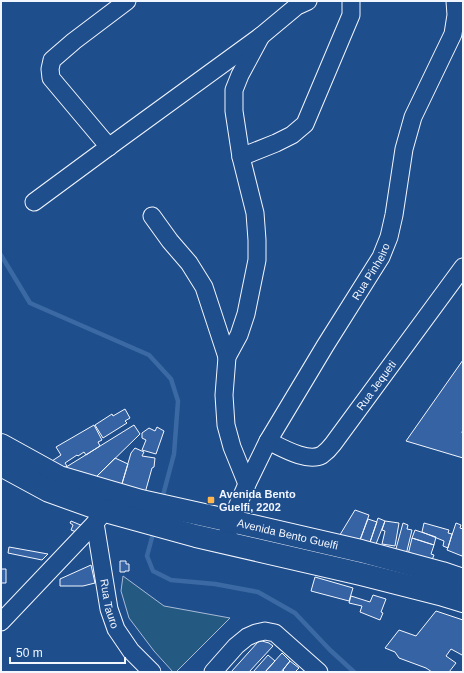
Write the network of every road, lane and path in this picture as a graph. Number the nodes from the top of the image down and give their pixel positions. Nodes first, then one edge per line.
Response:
1 (127, 1) edge
2 (308, 1) edge
3 (351, 1) edge
4 (456, 1) edge
5 (261, 36) junction
6 (109, 147) junction
7 (242, 157) junction
8 (34, 202) dead end
9 (152, 216) dead end
10 (463, 267) edge
11 (228, 357) junction
12 (268, 441) junction
13 (1, 445) edge
14 (1, 465) edge
15 (247, 484) junction
16 (104, 509) junction
17 (141, 511) junction
18 (231, 521) junction
19 (225, 543) junction
20 (463, 580) edge
21 (463, 601) edge
22 (2, 620) edge
23 (152, 672) edge
24 (213, 672) edge
25 (319, 672) edge

1 - 6 street
2 - 5 street
3 - 7 street
4 - 12 street, Rua Pinheiro
5 - 6 street
5 - 7 street
6 - 8 street
7 - 11 street
9 - 11 street
10 - 12 street, Rua Jequeti
11 - 15 street
12 - 15 street, Rua Pinheiro
13 - 16 main road, Avenida Bento Guelfi
14 - 16 main road, Avenida Bento Guelfi
15 - 18 street, Rua Pinheiro
16 - 17 main road, Avenida Bento Guelfi
16 - 22 street
16 - 23 street, Rua Tauro
17 - 18 main road, Avenida Bento Guelfi
17 - 19 main road, Avenida Bento Guelfi
18 - 19 street, Rua Pinheiro
18 - 20 main road, Avenida Bento Guelfi
19 - 21 main road, Avenida Bento Guelfi
24 - 25 street

